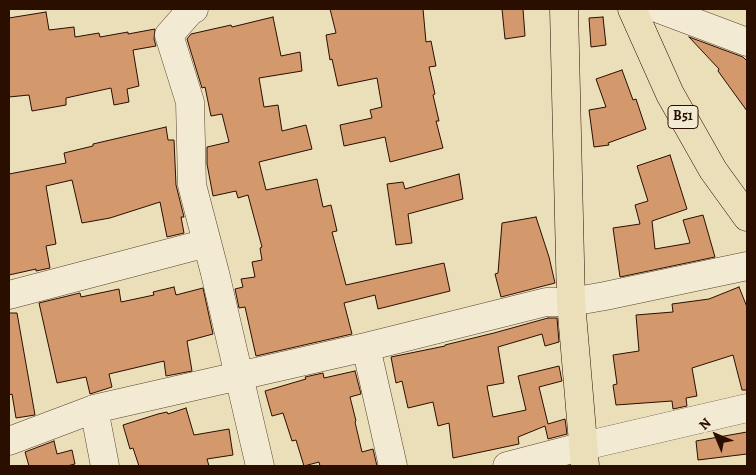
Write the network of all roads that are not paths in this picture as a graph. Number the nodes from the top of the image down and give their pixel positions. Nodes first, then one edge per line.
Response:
1 (194, 9) edge
2 (564, 9) edge
3 (632, 9) edge
4 (659, 9) edge
5 (747, 42) edge
6 (747, 217) edge
7 (207, 243) junction
8 (747, 266) edge
9 (9, 295) edge
10 (571, 302) junction
11 (366, 347) junction
12 (238, 376) junction
13 (747, 408) edge
14 (94, 409) junction
15 (9, 441) edge
16 (584, 456) edge
17 (105, 466) edge
18 (260, 466) edge
19 (393, 466) edge
20 (507, 466) edge

1 - 7 street
2 - 10 main road
3 - 6 main road, B51
4 - 5 street
7 - 9 street
7 - 12 street
8 - 10 street
10 - 11 street
10 - 16 main road
11 - 12 street
11 - 19 street
12 - 14 street
12 - 18 street
13 - 16 street
14 - 15 street
14 - 17 street
16 - 20 street

